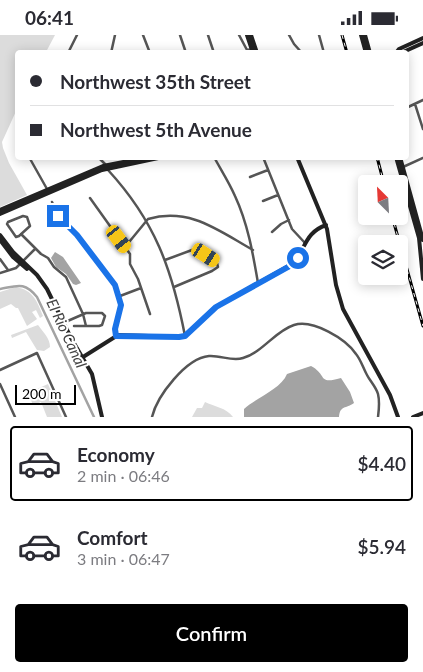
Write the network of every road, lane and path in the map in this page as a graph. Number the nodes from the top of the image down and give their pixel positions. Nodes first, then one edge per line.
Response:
1 (77, 35) edge
2 (115, 35) edge
3 (143, 35) edge
4 (180, 35) edge
5 (208, 35) edge
6 (239, 35) edge
7 (247, 35) edge
8 (250, 35) edge
9 (289, 35) edge
10 (319, 35) edge
11 (363, 35) edge
12 (423, 38) edge
13 (423, 43) edge
14 (70, 50) edge
15 (112, 50) edge
16 (149, 50) edge
17 (185, 50) edge
18 (213, 50) edge
19 (253, 50) edge
20 (299, 50) edge
21 (323, 50) edge
22 (367, 50) edge
23 (398, 50) edge
24 (408, 50) edge
25 (423, 100) edge
26 (415, 104) junction
27 (409, 107) edge
28 (423, 129) edge
29 (423, 158) edge
30 (30, 160) edge
31 (99, 160) edge
32 (100, 160) edge
33 (136, 160) edge
34 (148, 160) edge
35 (216, 160) edge
36 (264, 160) edge
37 (298, 160) edge
38 (397, 160) edge
39 (401, 160) edge
40 (100, 167) junction
41 (106, 167) junction
42 (114, 167) junction
43 (403, 167) junction
44 (268, 170) junction
45 (114, 176) junction
46 (250, 177) dead end
47 (46, 189) junction
48 (278, 195) junction
49 (90, 198) dead end
50 (262, 201) dead end
51 (28, 202) junction
52 (52, 202) dead end
53 (0, 210) edge
54 (0, 214) edge
55 (146, 220) junction
56 (289, 220) junction
57 (326, 225) junction
58 (272, 232) dead end
59 (21, 234) junction
60 (0, 235) edge
61 (0, 240) edge
62 (423, 240) edge
63 (305, 243) junction
64 (125, 247) junction
65 (36, 249) junction
66 (253, 250) junction
67 (0, 259) edge
68 (165, 260) junction
69 (21, 263) junction
70 (8, 270) junction
71 (0, 273) edge
72 (423, 275) edge
73 (423, 279) edge
74 (258, 283) junction
75 (174, 287) junction
76 (141, 289) junction
77 (120, 296) junction
78 (83, 314) junction
79 (150, 314) dead end
80 (64, 323) junction
81 (74, 326) dead end
82 (86, 326) junction
83 (116, 336) junction
84 (185, 336) junction
85 (83, 357) junction
86 (0, 370) edge
87 (0, 384) edge
88 (422, 414) edge
89 (15, 417) edge
90 (66, 417) edge
91 (102, 417) edge
92 (152, 417) edge
93 (378, 417) edge
94 (398, 417) edge
95 (413, 417) edge

1 - 14 street
2 - 15 street
3 - 16 street
4 - 17 street
5 - 18 street
6 - 19 street
7 - 19 street
8 - 19 street
9 - 20 street
10 - 21 street
11 - 22 street
12 - 23 street
13 - 24 street
25 - 26 street
26 - 27 street
26 - 28 street
29 - 43 street
30 - 47 street
31 - 40 street
32 - 41 street
33 - 41 street
34 - 42 street
35 - 66 street
36 - 44 street
37 - 57 street
38 - 72 street
39 - 43 street
40 - 41 street
40 - 47 street
41 - 42 street
41 - 45 street
41 - 51 street
42 - 45 street
43 - 62 street
44 - 46 street
44 - 48 street
45 - 55 street
47 - 51 street
47 - 53 street
48 - 50 street
48 - 56 street
49 - 64 street
51 - 54 street
52 - 77 street
55 - 64 street
55 - 66 street
55 - 68 street
56 - 58 street
56 - 63 street
57 - 63 street
57 - 94 street
59 - 59 street
59 - 65 street
60 - 69 street
61 - 69 street
63 - 74 street
64 - 76 street
65 - 69 street
65 - 78 street
66 - 74 street
67 - 70 street
68 - 75 street
68 - 75 street
69 - 70 street
69 - 80 street
70 - 71 street
72 - 73 street
74 - 84 street
75 - 84 street
76 - 77 street
76 - 79 street
77 - 83 street
78 - 80 street
78 - 82 street
78 - 82 street
80 - 85 street
81 - 82 street
83 - 84 street
83 - 85 street
85 - 91 street
86 - 90 street
87 - 89 street
88 - 95 street
92 - 93 street

